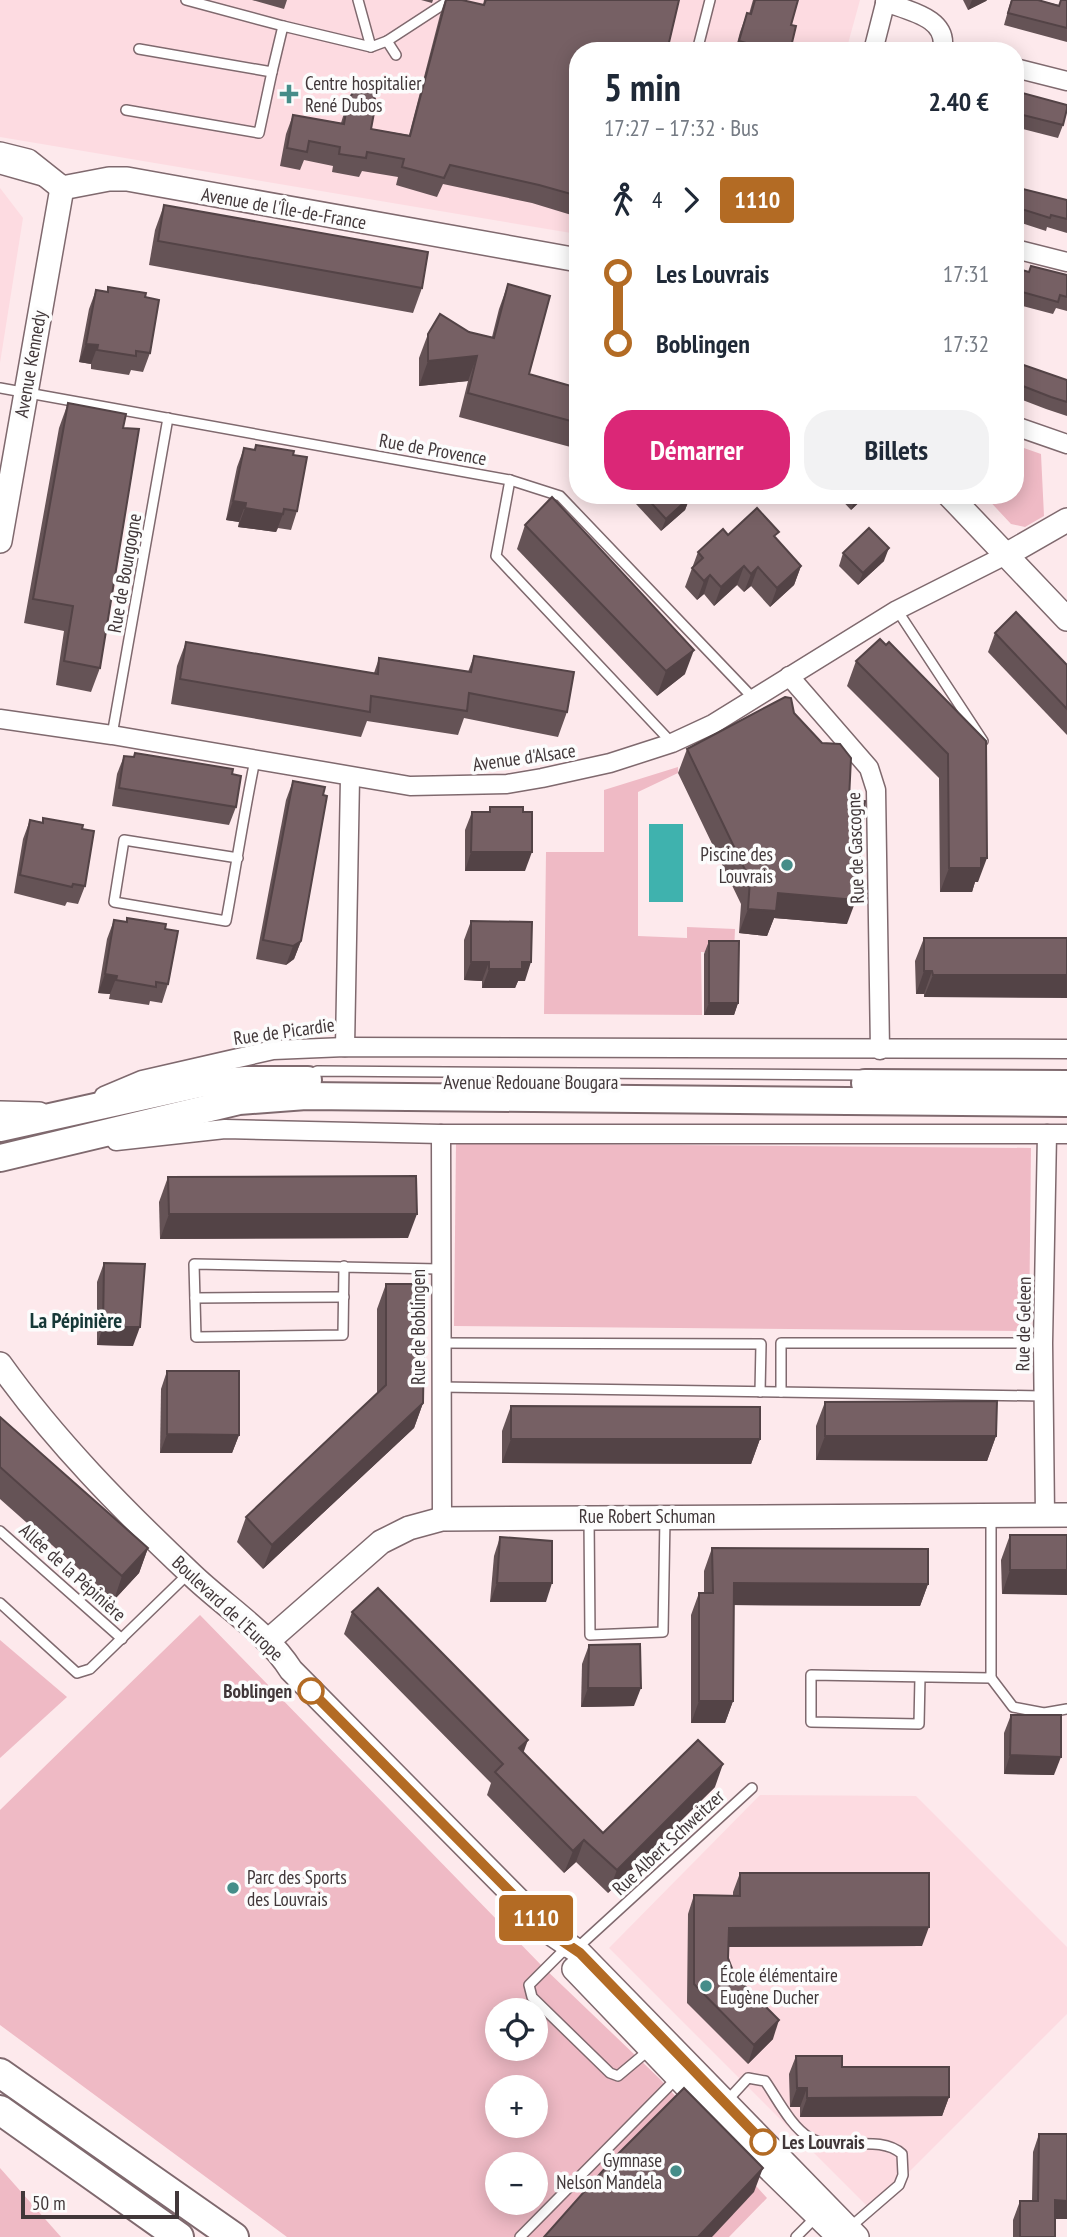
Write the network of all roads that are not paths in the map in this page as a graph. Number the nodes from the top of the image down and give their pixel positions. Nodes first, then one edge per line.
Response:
1 (186, 0) edge
2 (358, 0) edge
3 (450, 0) edge
4 (710, 0) edge
5 (886, 1) edge
6 (283, 26) junction
7 (387, 41) junction
8 (699, 42) edge
9 (875, 42) edge
10 (943, 42) edge
11 (371, 47) junction
12 (139, 49) dead end
13 (396, 55) dead end
14 (1024, 70) edge
15 (272, 72) junction
16 (1067, 81) edge
17 (125, 110) dead end
18 (0, 154) edge
19 (0, 169) edge
20 (62, 188) junction
21 (1024, 251) edge
22 (569, 258) edge
23 (1067, 262) edge
24 (0, 388) edge
25 (24, 392) junction
26 (168, 418) junction
27 (1024, 429) edge
28 (1067, 444) edge
29 (510, 480) junction
30 (958, 504) edge
31 (1067, 520) edge
32 (0, 541) edge
33 (1006, 555) junction
34 (897, 610) junction
35 (1067, 620) edge
36 (789, 676) junction
37 (753, 698) junction
38 (0, 719) edge
39 (112, 734) junction
40 (984, 741) edge
41 (672, 743) junction
42 (255, 760) junction
43 (350, 778) junction
44 (238, 858) junction
45 (345, 1047) junction
46 (1067, 1049) edge
47 (880, 1051) junction
48 (1067, 1076) edge
49 (299, 1080) junction
50 (1067, 1084) edge
51 (1067, 1103) edge
52 (109, 1105) junction
53 (0, 1113) edge
54 (56, 1116) junction
55 (0, 1128) edge
56 (441, 1134) junction
57 (1047, 1134) junction
58 (1067, 1134) edge
59 (0, 1141) edge
60 (60, 1143) junction
61 (0, 1158) edge
62 (0, 1174) edge
63 (344, 1266) junction
64 (439, 1269) junction
65 (344, 1297) junction
66 (195, 1298) junction
67 (440, 1343) junction
68 (1043, 1343) junction
69 (0, 1364) edge
70 (440, 1387) junction
71 (760, 1392) junction
72 (781, 1392) junction
73 (1043, 1396) junction
74 (1056, 1515) edge
75 (589, 1516) junction
76 (665, 1516) junction
77 (991, 1517) junction
78 (442, 1520) junction
79 (0, 1531) edge
80 (190, 1573) junction
81 (0, 1603) edge
82 (122, 1639) junction
83 (268, 1641) junction
84 (919, 1677) junction
85 (990, 1678) junction
86 (1067, 1709) edge
87 (752, 1788) dead end
88 (563, 1945) junction
89 (657, 2043) junction
90 (0, 2056) edge
91 (0, 2073) edge
92 (678, 2078) junction
93 (725, 2103) junction
94 (0, 2110) edge
95 (112, 2151) junction
96 (822, 2210) junction
97 (846, 2234) edge
98 (179, 2237) edge
99 (234, 2237) edge
100 (520, 2237) edge
101 (796, 2237) edge

1 - 6 lane
2 - 11 lane
3 - 7 lane
4 - 8 lane
5 - 9 street
5 - 10 street
6 - 11 lane
6 - 15 lane
7 - 11 lane
7 - 13 lane
12 - 15 lane
14 - 16 street
15 - 17 lane
18 - 20 street
19 - 20 lane
20 - 22 street, Avenue de l'Île-de-France
20 - 25 street, Avenue Kennedy
21 - 23 street
24 - 25 lane, Rue de Provence
25 - 26 lane, Rue de Provence
25 - 32 street, Avenue Kennedy
26 - 29 lane, Rue de Provence
26 - 39 lane, Rue de Bourgogne
27 - 28 street
29 - 37 lane, Rue de Provence
29 - 41 lane
30 - 33 street
31 - 33 street
33 - 34 street, Avenue d'Alsace
33 - 35 street
34 - 36 street, Avenue d'Alsace
34 - 40 lane
36 - 37 street, Avenue d'Alsace
36 - 47 street, Rue de Gascogne
37 - 41 street, Avenue d'Alsace
38 - 39 street, Avenue d'Alsace
39 - 42 street, Avenue d'Alsace
41 - 43 street, Avenue d'Alsace
42 - 43 street, Avenue d'Alsace
42 - 44 lane
43 - 45 street, Rue de Picardie
44 - 44 lane
45 - 47 street
45 - 54 street, Rue de Picardie
46 - 47 street
48 - 49 lane
49 - 50 main road, Avenue Redouane Bougara
49 - 52 main road, Avenue Redouane Bougara
51 - 60 main road, Avenue Redouane Bougara
52 - 54 main road, Avenue Redouane Bougara
52 - 59 street
53 - 54 street
54 - 55 main road, Avenue Redouane Bougara
56 - 57 street, Avenue Redouane Bougara
56 - 60 street, Avenue Redouane Bougara
56 - 64 street, Rue de Boblingen
57 - 58 street, Avenue Redouane Bougara
57 - 68 street, Rue de Geleen
60 - 61 main road, Avenue Redouane Bougara
60 - 62 main road
63 - 64 lane
63 - 65 lane
63 - 66 lane
64 - 67 street, Rue de Boblingen
65 - 66 lane
65 - 66 lane
67 - 70 street, Rue de Boblingen
67 - 71 lane
68 - 72 lane
68 - 73 street, Rue de Geleen
69 - 80 street, Boulevard de l'Europe
70 - 71 lane
70 - 78 street, Rue de Boblingen
71 - 72 lane
72 - 73 lane
73 - 74 street, Rue de Geleen
74 - 77 street, Rue Robert Schuman
75 - 76 street, Rue Robert Schuman
75 - 76 lane
75 - 78 street, Rue Robert Schuman
76 - 77 street, Rue Robert Schuman
77 - 85 lane
78 - 83 street, Rue Robert Schuman
79 - 82 lane, Allée de la Pépinière
80 - 82 lane, Allée de la Pépinière
80 - 83 street, Boulevard de l'Europe
81 - 82 lane, Allée de la Pépinière
83 - 88 street, Boulevard de l'Europe
84 - 84 lane
84 - 85 lane
85 - 86 lane
87 - 88 lane, Rue Albert Schweitzer
88 - 89 street, Boulevard de l'Europe
88 - 89 lane, Rue Albert Schweitzer
89 - 92 street, Boulevard de l'Europe
89 - 93 street, Boulevard de l'Europe
90 - 95 main road
91 - 95 main road
92 - 96 street, Boulevard de l'Europe
92 - 100 lane
93 - 96 street, Boulevard de l'Europe
93 - 97 lane
94 - 98 main road
95 - 99 main road
96 - 97 street, Boulevard de l'Europe
96 - 101 lane

